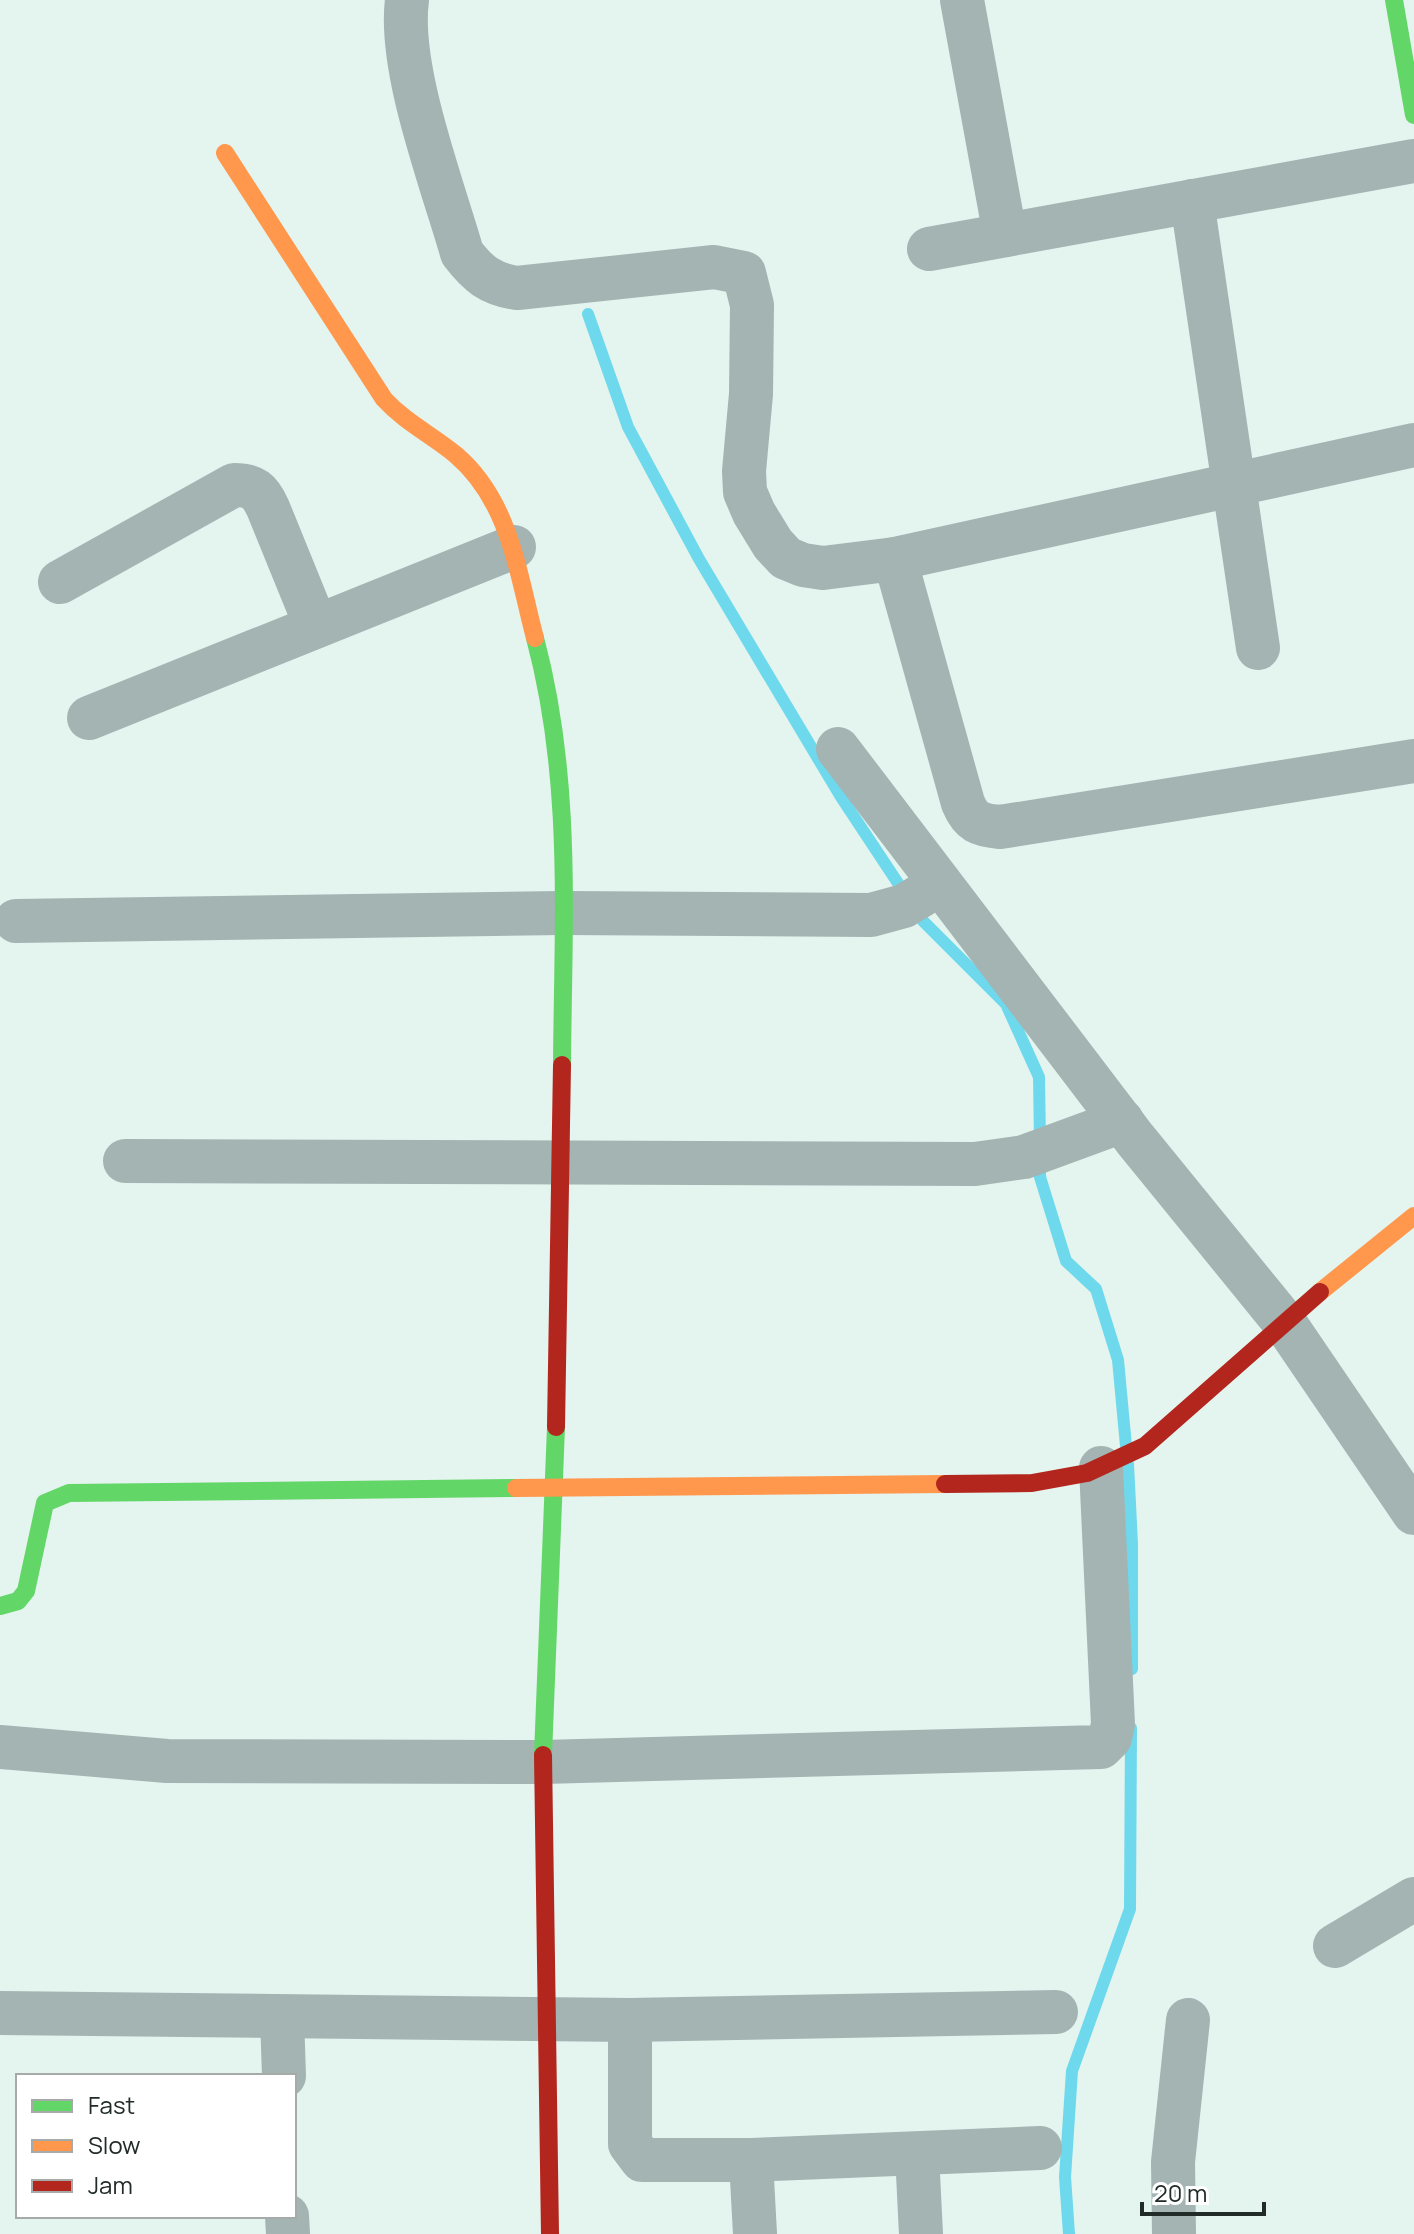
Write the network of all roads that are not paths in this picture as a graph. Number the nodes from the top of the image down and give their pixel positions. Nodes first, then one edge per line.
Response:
1 (407, 0) edge
2 (962, 0) edge
3 (1394, 0) edge
4 (1414, 115) edge
5 (225, 153) dead end
6 (1414, 161) edge
7 (1192, 201) junction
8 (1005, 235) junction
9 (929, 249) dead end
10 (1414, 445) edge
11 (1233, 485) junction
12 (514, 547) junction
13 (895, 559) junction
14 (60, 582) dead end
15 (316, 626) junction
16 (1258, 648) dead end
17 (89, 718) dead end
18 (838, 749) dead end
19 (1414, 761) edge
20 (924, 894) junction
21 (562, 913) junction
22 (16, 921) dead end
23 (1122, 1121) junction
24 (125, 1161) dead end
25 (562, 1162) junction
26 (1414, 1216) edge
27 (1284, 1322) junction
28 (1106, 1466) junction
29 (555, 1486) junction
30 (1414, 1513) edge
31 (0, 1606) edge
32 (0, 1747) edge
33 (543, 1762) junction
34 (1414, 1899) edge
35 (1335, 1946) dead end
36 (1056, 2012) dead end
37 (0, 2013) edge
38 (282, 2017) junction
39 (546, 2019) junction
40 (630, 2020) junction
41 (1188, 2020) dead end
42 (284, 2074) edge
43 (1040, 2148) dead end
44 (917, 2154) junction
45 (751, 2160) junction
46 (550, 2234) edge
47 (755, 2234) edge
48 (921, 2234) edge
49 (1174, 2234) edge

1 - 13 street
2 - 8 street
3 - 4 street
5 - 12 street
6 - 7 street
7 - 8 street
7 - 11 street
8 - 9 street
10 - 11 street
11 - 13 street
11 - 16 street
12 - 15 street
12 - 21 street
13 - 19 street
14 - 15 street
15 - 17 street
18 - 20 street
20 - 21 street
20 - 23 street
21 - 22 street
21 - 25 street
23 - 25 street
23 - 27 street
24 - 25 street
25 - 29 street
26 - 27 street
27 - 28 street
27 - 30 street
28 - 29 street
28 - 33 street
29 - 31 street
29 - 33 street
32 - 33 street
33 - 39 street
34 - 35 street
36 - 40 street
37 - 38 street
38 - 39 street
38 - 42 street
39 - 40 street
39 - 46 street
40 - 45 street
41 - 49 street
43 - 44 street
44 - 45 street
44 - 48 street
45 - 47 street

